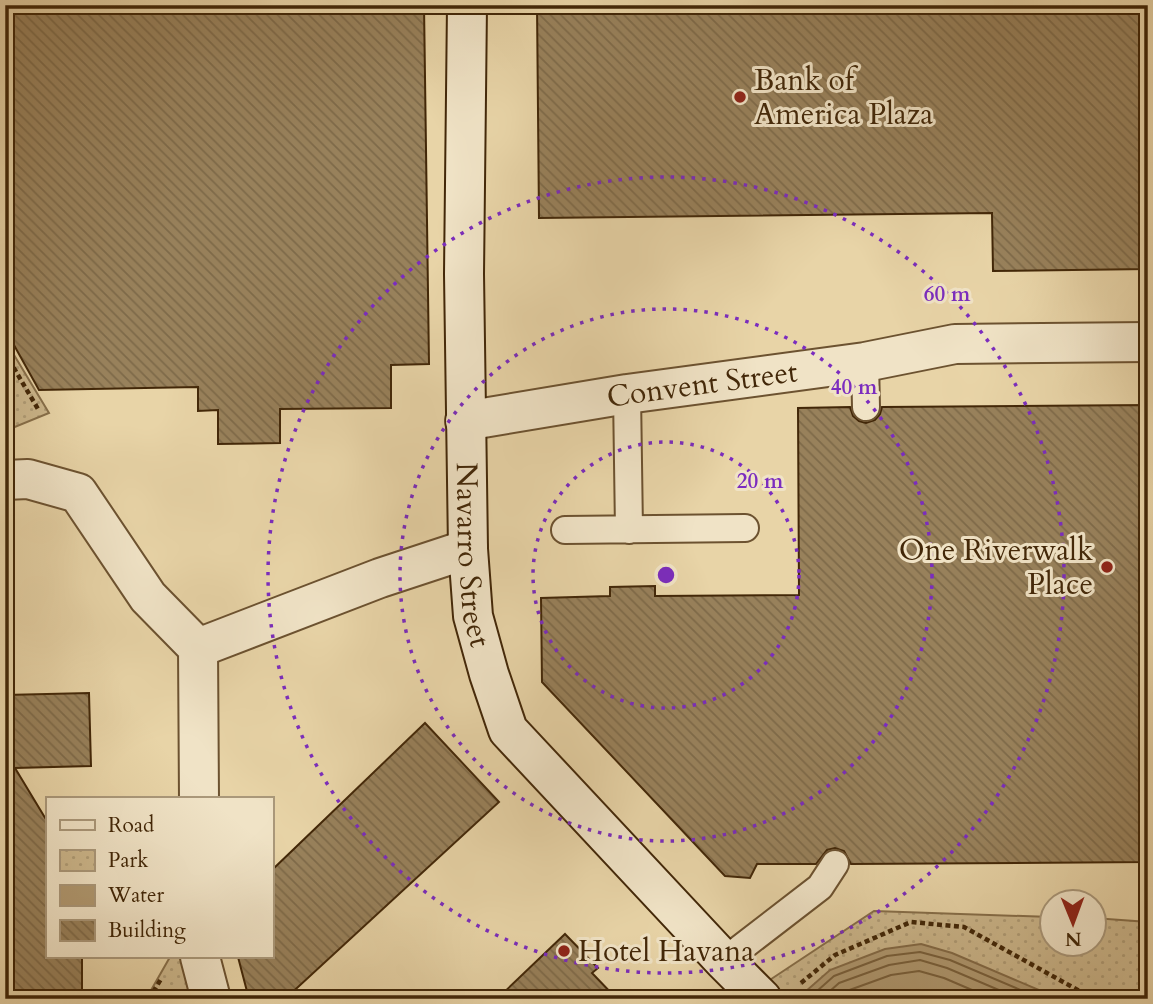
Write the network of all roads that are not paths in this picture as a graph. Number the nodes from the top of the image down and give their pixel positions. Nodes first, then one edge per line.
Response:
1 (467, 5) edge
2 (1148, 342) edge
3 (865, 362) junction
4 (627, 394) junction
5 (866, 407) dead end
6 (465, 421) junction
7 (5, 480) edge
8 (745, 528) dead end
9 (565, 530) dead end
10 (629, 530) junction
11 (468, 549) junction
12 (198, 648) junction
13 (199, 797) edge
14 (835, 864) dead end
15 (201, 958) edge
16 (757, 984) edge
17 (211, 999) edge

1 - 6 street, Navarro Street
2 - 3 street, Convent Street
3 - 4 street, Convent Street
3 - 5 lane
4 - 6 street, Convent Street
4 - 10 lane
6 - 11 street, Navarro Street
7 - 12 street
8 - 10 lane
9 - 10 lane
11 - 12 street
11 - 16 street, Navarro Street
12 - 13 street
14 - 16 lane
15 - 17 street

